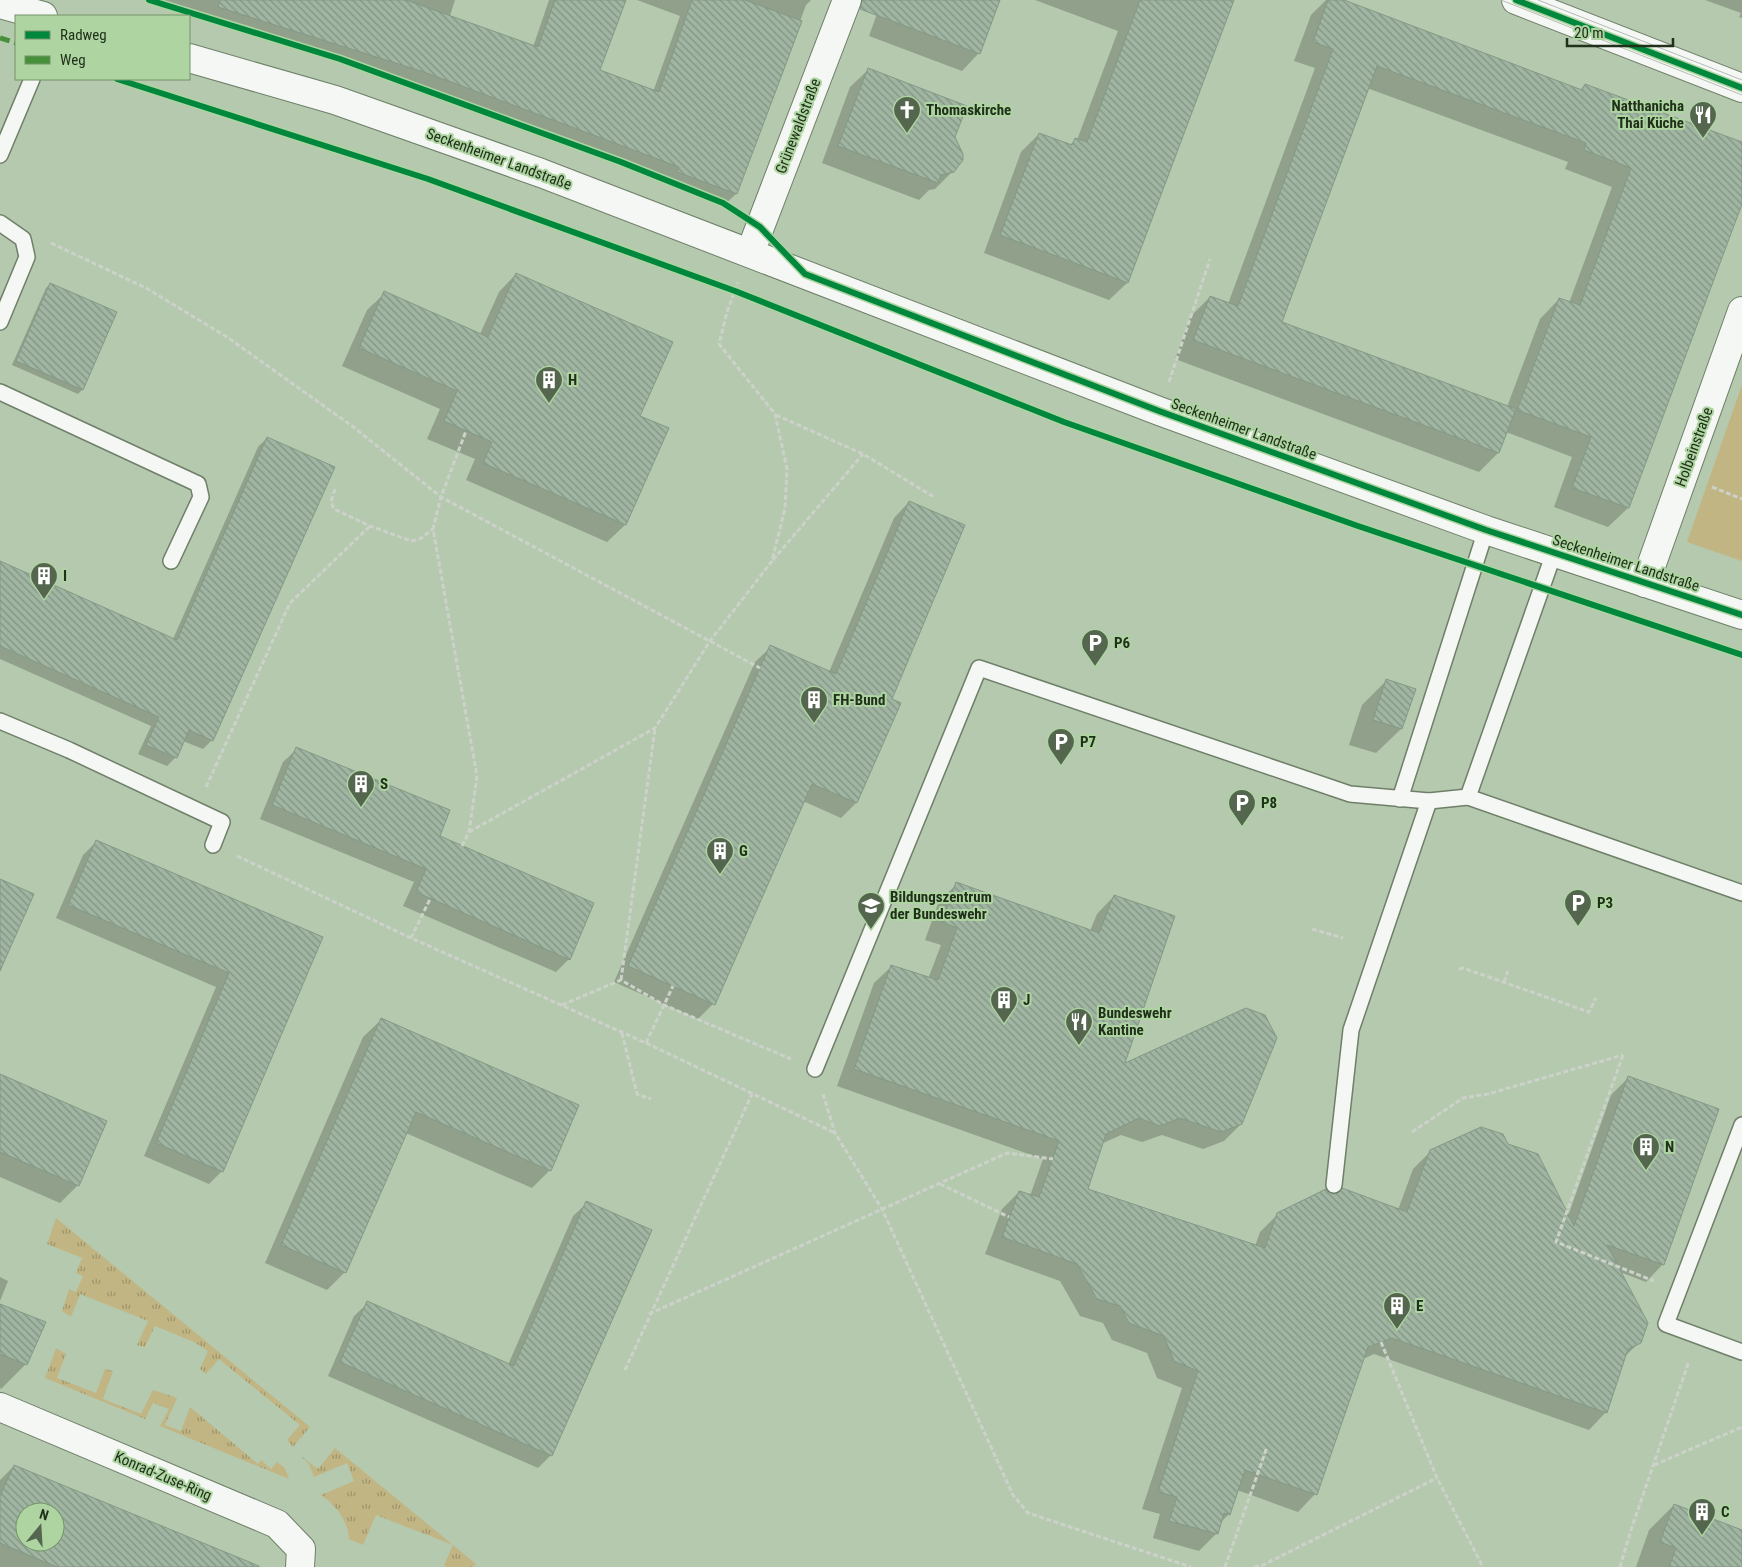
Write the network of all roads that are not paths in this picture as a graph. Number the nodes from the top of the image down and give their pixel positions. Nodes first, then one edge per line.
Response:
1 (847, 0) edge
2 (1516, 0) edge
3 (0, 4) edge
4 (39, 15) edge
5 (190, 58) edge
6 (32, 80) edge
7 (1742, 88) edge
8 (0, 155) edge
9 (0, 223) edge
10 (750, 253) junction
11 (1742, 311) edge
12 (0, 322) edge
13 (0, 392) edge
14 (1486, 530) junction
15 (1554, 553) junction
16 (171, 561) dead end
17 (1645, 583) junction
18 (1742, 615) edge
19 (0, 721) edge
20 (1468, 798) junction
21 (1400, 799) junction
22 (1429, 802) junction
23 (213, 845) road end
24 (1742, 893) edge
25 (814, 1070) road end
26 (1742, 1126) edge
27 (1334, 1185) dead end
28 (1742, 1352) edge
29 (0, 1407) edge
30 (300, 1567) edge

1 - 10 main road, Grünewaldstraße
2 - 7 main road
3 - 4 main road
5 - 10 main road, Seckenheimer Landstraße
6 - 8 lane
9 - 12 lane
10 - 14 main road, Seckenheimer Landstraße
11 - 17 main road, Holbeinstraße
13 - 16 lane
14 - 15 main road, Seckenheimer Landstraße
14 - 21 lane
15 - 17 main road, Seckenheimer Landstraße
15 - 20 lane
17 - 18 main road, Seckenheimer Landstraße
19 - 23 lane
20 - 22 lane
20 - 24 lane
21 - 22 lane
21 - 25 lane
22 - 27 lane
26 - 28 lane
29 - 30 main road, Konrad-Zuse-Ring

